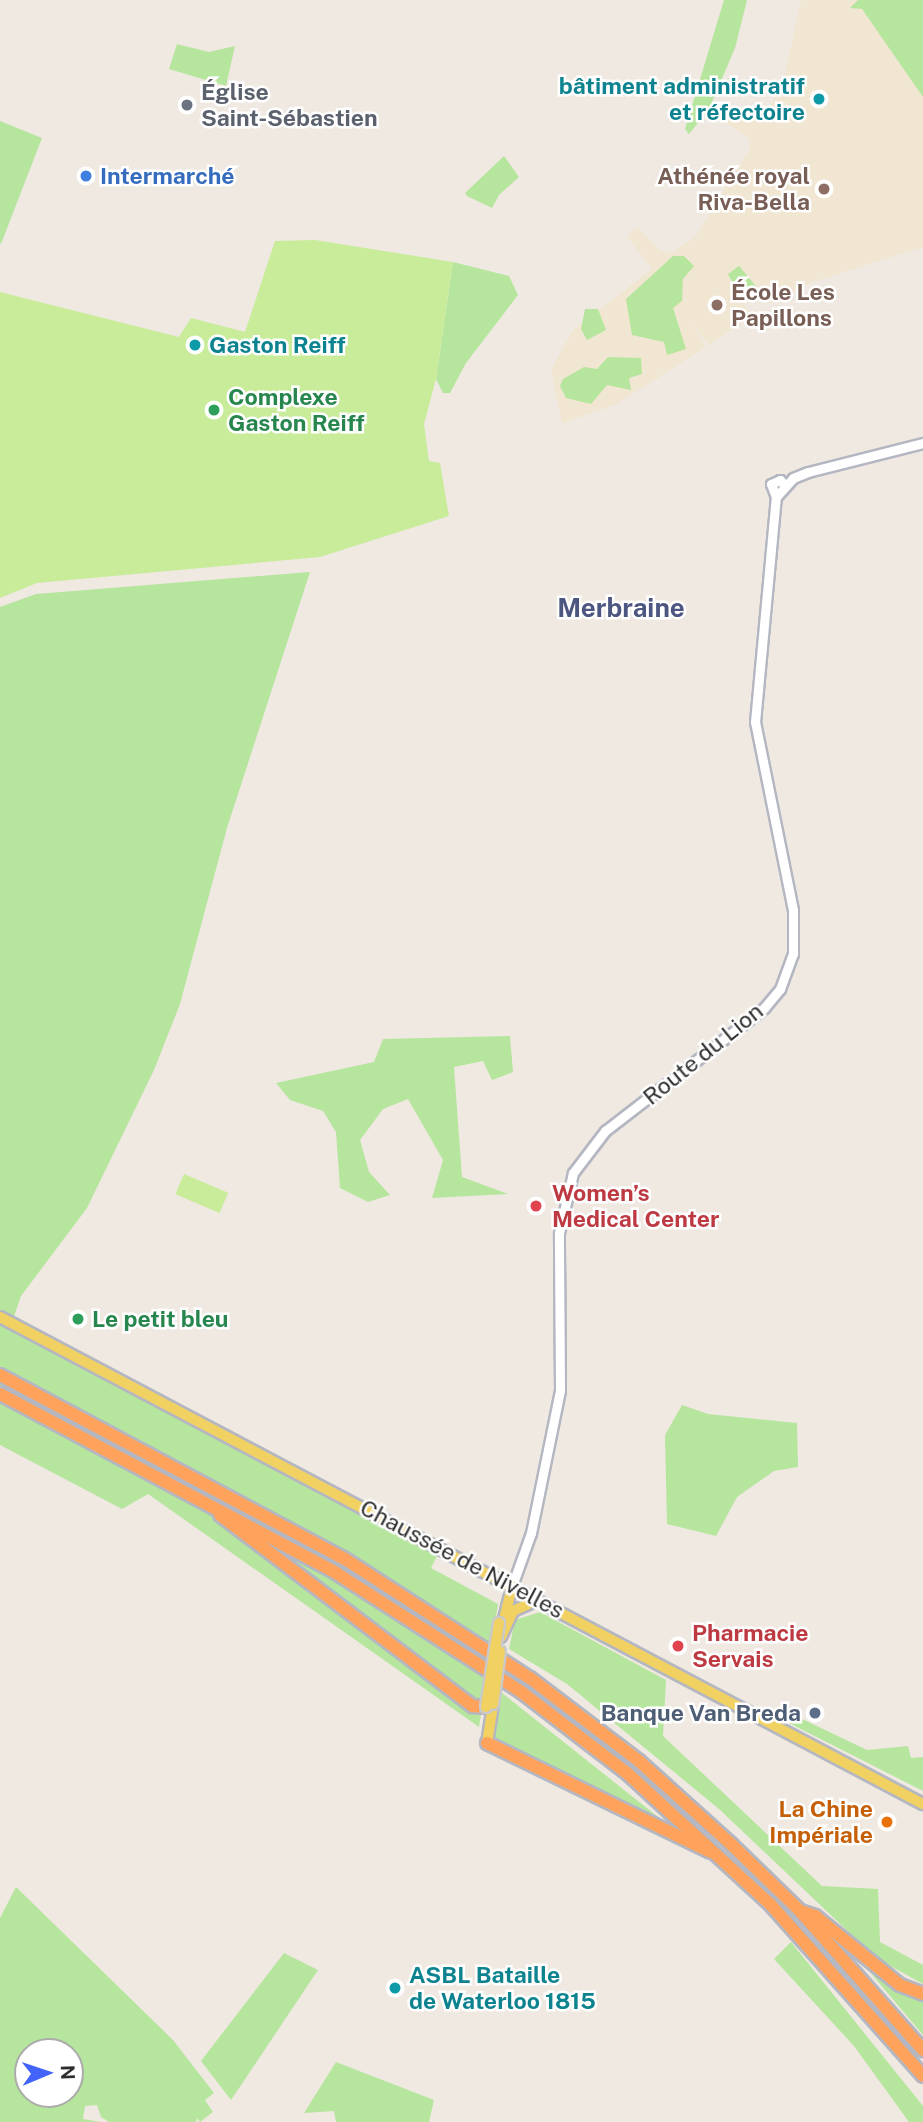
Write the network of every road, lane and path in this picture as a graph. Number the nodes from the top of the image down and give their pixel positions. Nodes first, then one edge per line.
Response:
1 (923, 443) edge
2 (0, 1317) edge
3 (0, 1375) edge
4 (0, 1394) edge
5 (209, 1506) junction
6 (512, 1586) junction
7 (538, 1600) junction
8 (501, 1628) junction
9 (491, 1701) junction
10 (487, 1744) joint
11 (923, 1804) edge
12 (720, 1856) junction
13 (800, 1911) junction
14 (923, 1994) edge
15 (923, 2050) edge
16 (923, 2076) edge

1 - 6 street, Route du Lion
2 - 6 main road, Chaussée de Nivelles
3 - 13 highway
4 - 5 highway
5 - 9 highway
5 - 12 highway
6 - 7 main road, Chaussée de Nivelles
6 - 8 main road, Route du Lion
7 - 8 main road, Route du Lion
7 - 11 main road, Chaussée de Nivelles
8 - 9 main road, Route du Lion, bridge
8 - 9 main road, Route du Lion, bridge
9 - 10 main road, Route du Lion
10 - 12 highway
12 - 16 highway
13 - 14 highway
13 - 15 highway

